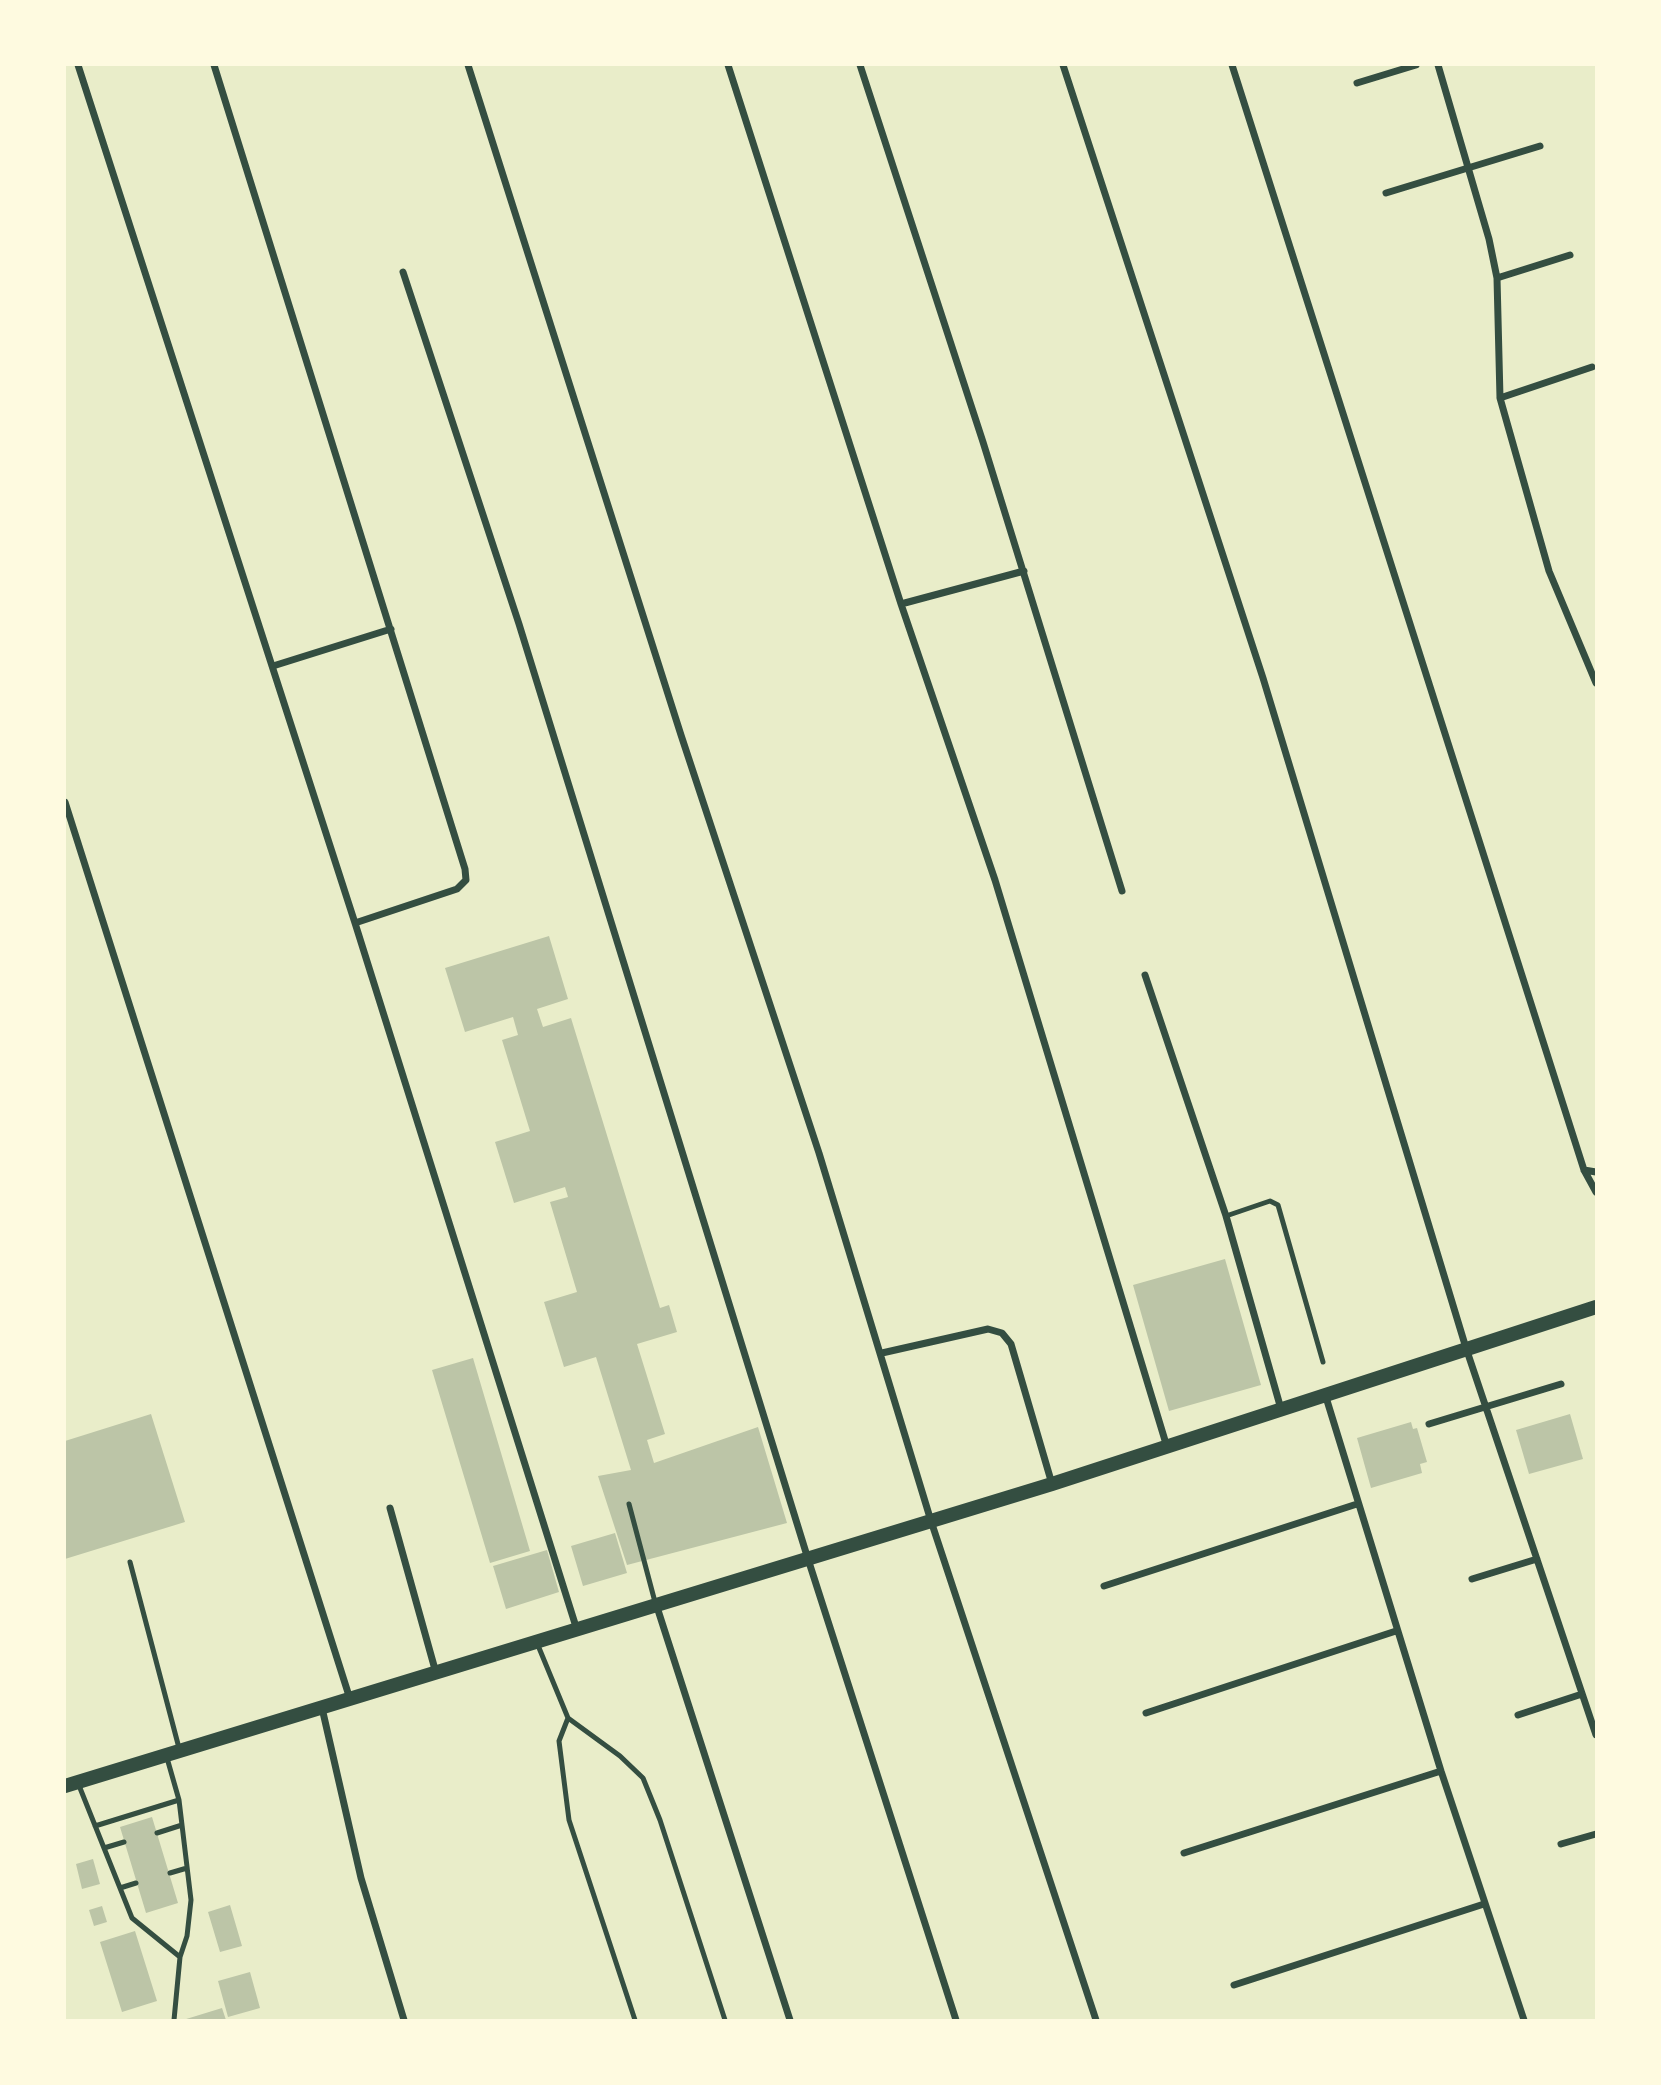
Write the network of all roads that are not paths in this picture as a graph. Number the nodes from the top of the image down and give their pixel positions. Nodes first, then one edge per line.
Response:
1 (78, 65) edge
2 (214, 65) edge
3 (468, 65) edge
4 (728, 65) edge
5 (860, 65) edge
6 (1063, 65) edge
7 (1232, 65) edge
8 (1416, 65) edge
9 (1438, 65) edge
10 (1357, 83) dead end
11 (1540, 146) dead end
12 (1470, 170) junction
13 (1386, 193) dead end
14 (1570, 255) dead end
15 (403, 272) dead end
16 (1497, 278) junction
17 (1592, 368) dead end
18 (1500, 398) junction
19 (1024, 570) junction
20 (901, 604) junction
21 (391, 629) junction
22 (273, 666) junction
23 (1596, 683) edge
24 (65, 802) edge
25 (1122, 891) dead end
26 (355, 923) junction
27 (1145, 975) dead end
28 (1584, 1170) junction
29 (1596, 1172) edge
30 (1596, 1192) edge
31 (1226, 1216) junction
32 (1596, 1307) edge
33 (1466, 1348) junction
34 (882, 1353) junction
35 (1323, 1362) dead end
36 (1561, 1384) dead end
37 (1325, 1394) junction
38 (1486, 1407) junction
39 (1282, 1409) junction
40 (1429, 1424) dead end
41 (1167, 1447) junction
42 (1052, 1484) junction
43 (629, 1504) dead end
44 (1357, 1504) junction
45 (390, 1508) dead end
46 (931, 1521) junction
47 (808, 1559) junction
48 (1537, 1559) junction
49 (130, 1562) dead end
50 (1472, 1578) dead end
51 (1104, 1586) dead end
52 (657, 1607) junction
53 (577, 1631) junction
54 (1396, 1631) junction
55 (537, 1643) junction
56 (436, 1673) junction
57 (1582, 1694) junction
58 (350, 1699) junction
59 (322, 1708) junction
60 (1146, 1713) dead end
61 (1518, 1715) dead end
62 (568, 1718) junction
63 (1596, 1735) edge
64 (173, 1753) junction
65 (1441, 1771) junction
66 (71, 1784) edge
67 (179, 1800) junction
68 (182, 1825) junction
69 (95, 1826) junction
70 (157, 1833) dead end
71 (1596, 1834) edge
72 (124, 1842) dead end
73 (1561, 1844) dead end
74 (104, 1848) junction
75 (1184, 1853) dead end
76 (187, 1868) junction
77 (170, 1874) dead end
78 (136, 1883) dead end
79 (120, 1888) junction
80 (1484, 1904) junction
81 (180, 1957) junction
82 (1234, 1985) dead end
83 (174, 2020) edge
84 (404, 2020) edge
85 (635, 2020) edge
86 (725, 2020) edge
87 (790, 2020) edge
88 (956, 2020) edge
89 (1096, 2020) edge
90 (1524, 2020) edge

1 - 22 street
2 - 21 street
3 - 34 street
4 - 20 street
5 - 19 street
6 - 33 street
7 - 28 street
8 - 10 street
9 - 12 street
11 - 12 street
12 - 13 street
12 - 16 street
14 - 16 street
15 - 47 street
16 - 18 street
17 - 18 street
18 - 23 street
19 - 20 street
19 - 25 street
20 - 41 street
21 - 22 street
21 - 26 street
22 - 26 street
24 - 58 street
26 - 53 street
27 - 31 street
28 - 29 street
28 - 30 street
31 - 35 lane
31 - 39 street
32 - 33 main road
33 - 37 main road
33 - 38 street
34 - 42 street
34 - 46 street
36 - 38 street
37 - 39 main road
37 - 44 street
38 - 40 street
38 - 48 street
39 - 41 main road
41 - 42 main road
42 - 46 main road
43 - 52 lane
44 - 51 street
44 - 54 street
45 - 56 street
46 - 47 main road
46 - 89 street
47 - 52 main road
47 - 88 street
48 - 50 street
48 - 57 street
49 - 64 lane
52 - 53 main road
52 - 87 street
53 - 55 main road
54 - 60 street
54 - 65 street
55 - 56 main road
55 - 62 lane
56 - 58 main road
57 - 61 street
57 - 63 street
58 - 59 main road
59 - 64 main road
59 - 84 street
62 - 85 lane
62 - 86 lane
64 - 66 main road
64 - 67 lane
65 - 75 street
65 - 80 street
66 - 69 lane
67 - 68 lane
67 - 69 lane
68 - 70 lane
68 - 76 lane
69 - 74 lane
71 - 73 street
72 - 74 lane
74 - 79 lane
76 - 77 lane
76 - 81 lane
78 - 79 lane
79 - 81 lane
80 - 82 street
80 - 90 street
81 - 83 lane

